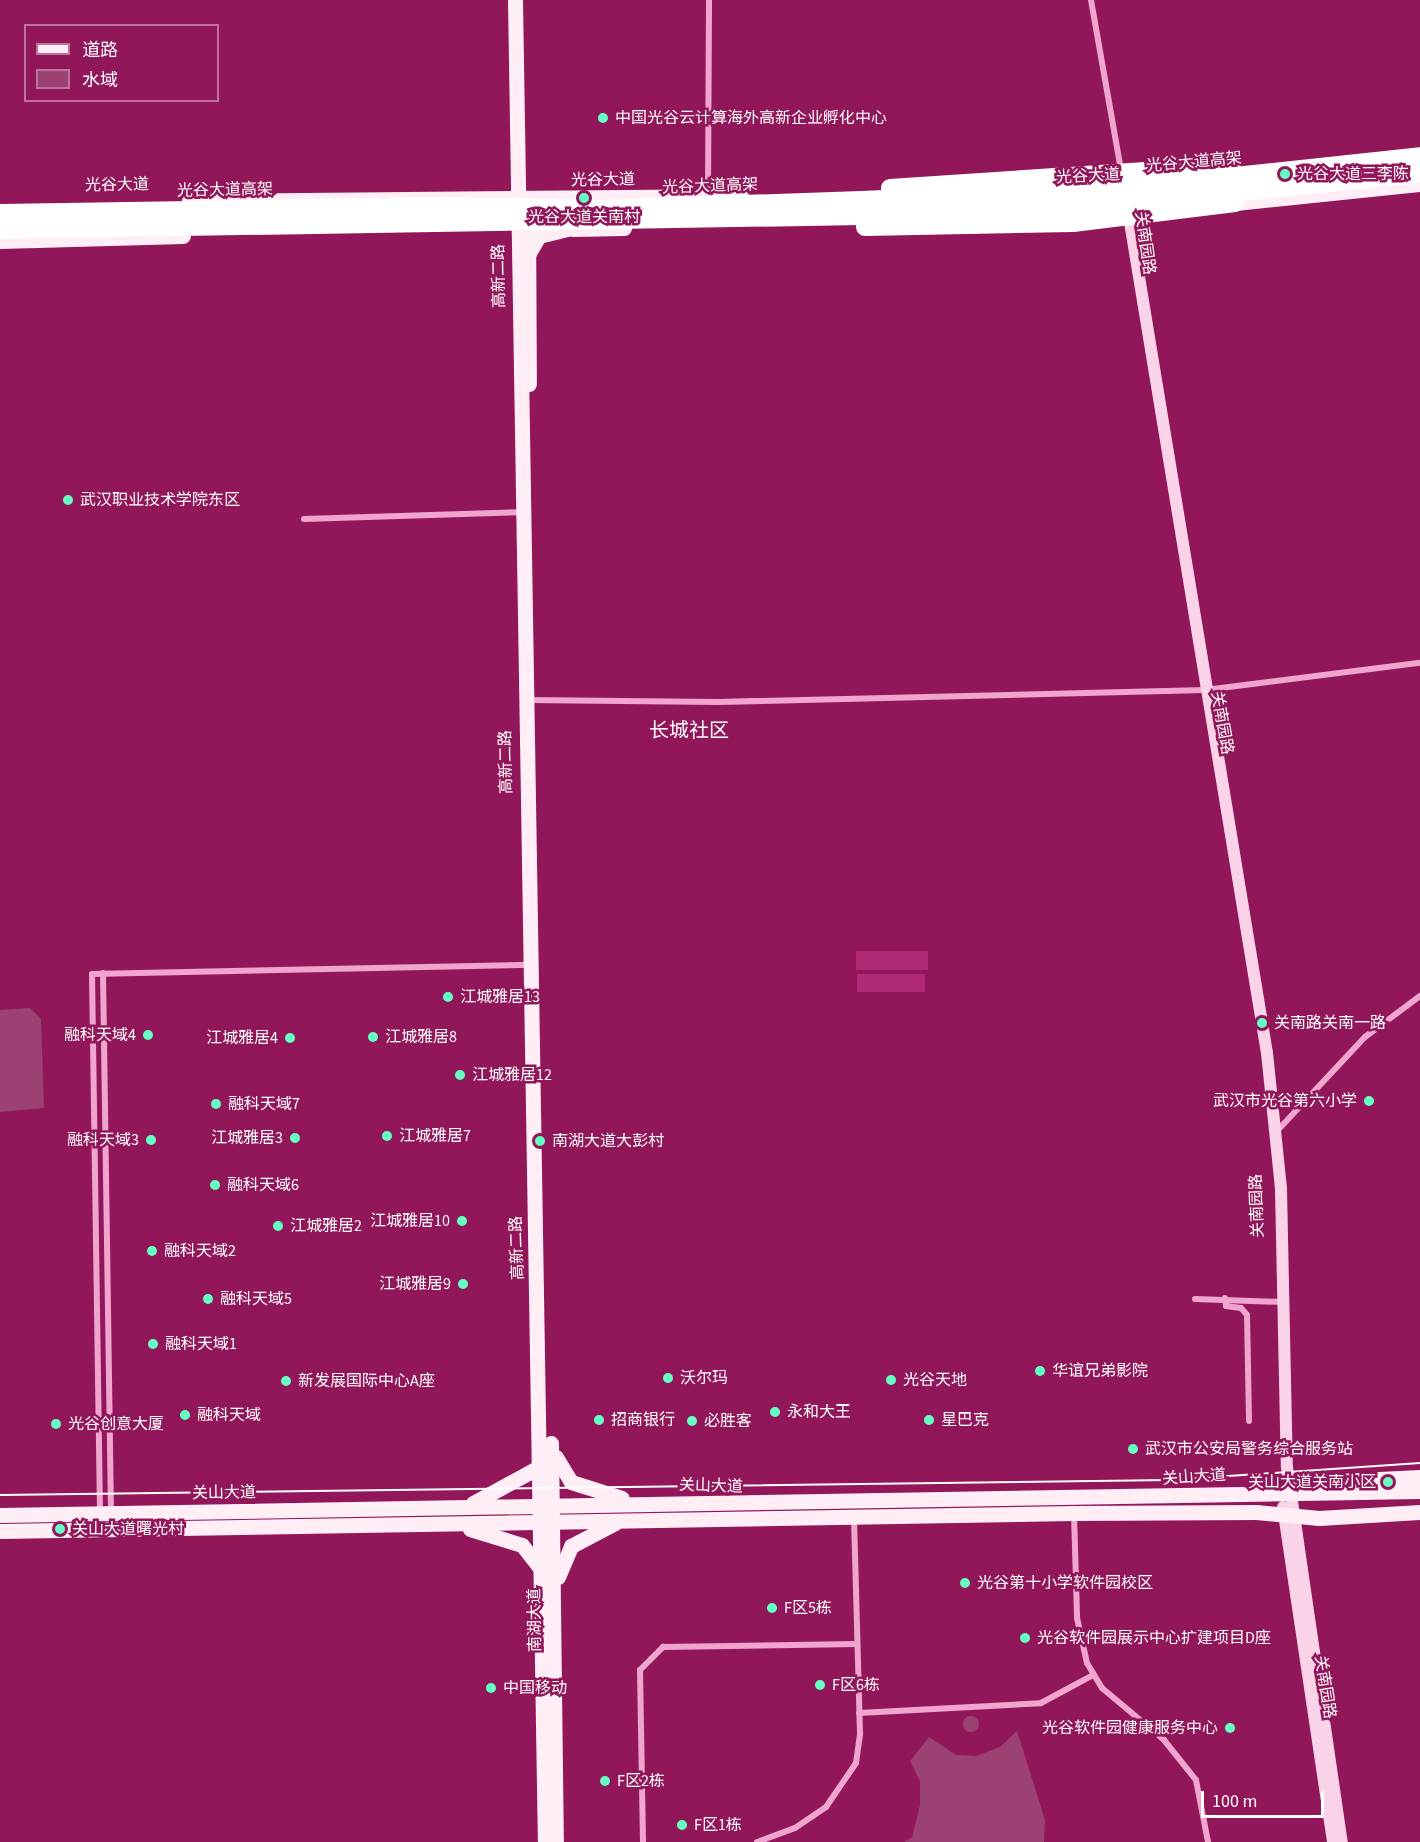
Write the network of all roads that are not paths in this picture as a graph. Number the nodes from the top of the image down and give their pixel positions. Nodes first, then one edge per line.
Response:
1 (514, 0) edge
2 (522, 0) edge
3 (709, 0) edge
4 (1091, 0) edge
5 (1420, 157) edge
6 (1346, 164) junction
7 (1420, 174) edge
8 (1420, 184) edge
9 (1280, 191) junction
10 (1124, 192) junction
11 (708, 196) junction
12 (854, 196) junction
13 (523, 199) junction
14 (0, 205) edge
15 (0, 213) edge
16 (1126, 215) junction
17 (800, 222) junction
18 (522, 228) junction
19 (568, 229) junction
20 (0, 230) edge
21 (0, 241) edge
22 (528, 256) junction
23 (520, 512) junction
24 (304, 519) dead end
25 (1420, 663) edge
26 (1202, 690) junction
27 (528, 700) junction
28 (532, 965) junction
29 (103, 973) junction
30 (1420, 996) edge
31 (1273, 1135) junction
32 (1226, 1298) junction
33 (1195, 1299) dead end
34 (1279, 1302) junction
35 (1249, 1421) dead end
36 (550, 1440) junction
37 (541, 1466) junction
38 (1419, 1480) edge
39 (1286, 1494) junction
40 (642, 1503) junction
41 (547, 1505) junction
42 (469, 1506) junction
43 (1420, 1506) edge
44 (1395, 1512) junction
45 (1420, 1512) edge
46 (106, 1513) junction
47 (1074, 1513) junction
48 (0, 1515) edge
49 (1288, 1515) junction
50 (1420, 1517) edge
51 (854, 1518) junction
52 (547, 1523) junction
53 (615, 1523) junction
54 (453, 1525) junction
55 (0, 1531) edge
56 (541, 1569) junction
57 (553, 1633) junction
58 (857, 1644) junction
59 (1093, 1675) junction
60 (859, 1713) junction
61 (545, 1842) edge
62 (556, 1842) edge
63 (643, 1842) edge
64 (757, 1842) edge
65 (1209, 1842) edge
66 (1333, 1842) edge
67 (1342, 1842) edge

1 - 13 main road, 高新二路
2 - 13 main road, 高新二路
3 - 11 street
4 - 10 street
5 - 6 highway, 光谷大道高架
5 - 10 main road, 光谷大道
6 - 12 highway
6 - 15 highway, 光谷大道高架
7 - 9 highway, 光谷大道高架
8 - 16 main road
9 - 17 highway
9 - 20 highway, 光谷大道高架
10 - 12 main road, 光谷大道
10 - 16 main road, 关南园路
11 - 12 main road, 光谷大道
11 - 13 main road, 光谷大道
13 - 14 main road, 光谷大道
13 - 18 main road, 高新二路
16 - 17 main road
16 - 26 main road, 关南园路
17 - 19 main road
18 - 19 main road
18 - 21 main road
18 - 22 main road, 高新二路
18 - 23 main road, 高新二路
19 - 22 main road
22 - 27 main road, 高新二路
23 - 24 street
23 - 27 main road, 高新二路
25 - 26 street
26 - 27 street
26 - 31 main road, 关南园路
27 - 28 main road, 高新二路
28 - 29 street
28 - 36 main road, 高新二路
28 - 37 main road, 高新二路
29 - 46 street
29 - 46 street
30 - 31 street
31 - 34 main road, 关南园路
32 - 33 street
32 - 34 street
32 - 35 street
34 - 39 main road, 关南园路
36 - 40 main road
36 - 41 main road, 高新二路
37 - 41 main road, 高新二路
37 - 42 main road
38 - 39 main road
39 - 40 main road, 关山大道
39 - 49 main road, 关南园路
40 - 41 main road, 关山大道
41 - 42 main road, 关山大道
41 - 52 main road, 南湖大道
42 - 46 main road, 关山大道
43 - 44 main road
44 - 45 main road
44 - 49 main road, 关山大道
44 - 50 main road, 关山大道
46 - 48 main road, 关山大道
47 - 49 main road, 关山大道
47 - 51 main road, 关山大道
47 - 59 street
49 - 66 main road, 关南园路
49 - 67 main road, 关南园路
51 - 53 main road, 关山大道
51 - 58 street
52 - 53 main road, 关山大道
52 - 54 main road, 关山大道
52 - 56 main road, 南湖大道
52 - 57 main road, 南湖大道
53 - 57 main road
54 - 55 main road, 关山大道
54 - 56 main road
56 - 61 main road, 南湖大道
57 - 62 main road, 南湖大道
58 - 60 street
58 - 63 street
59 - 60 street
59 - 65 street
60 - 64 street

